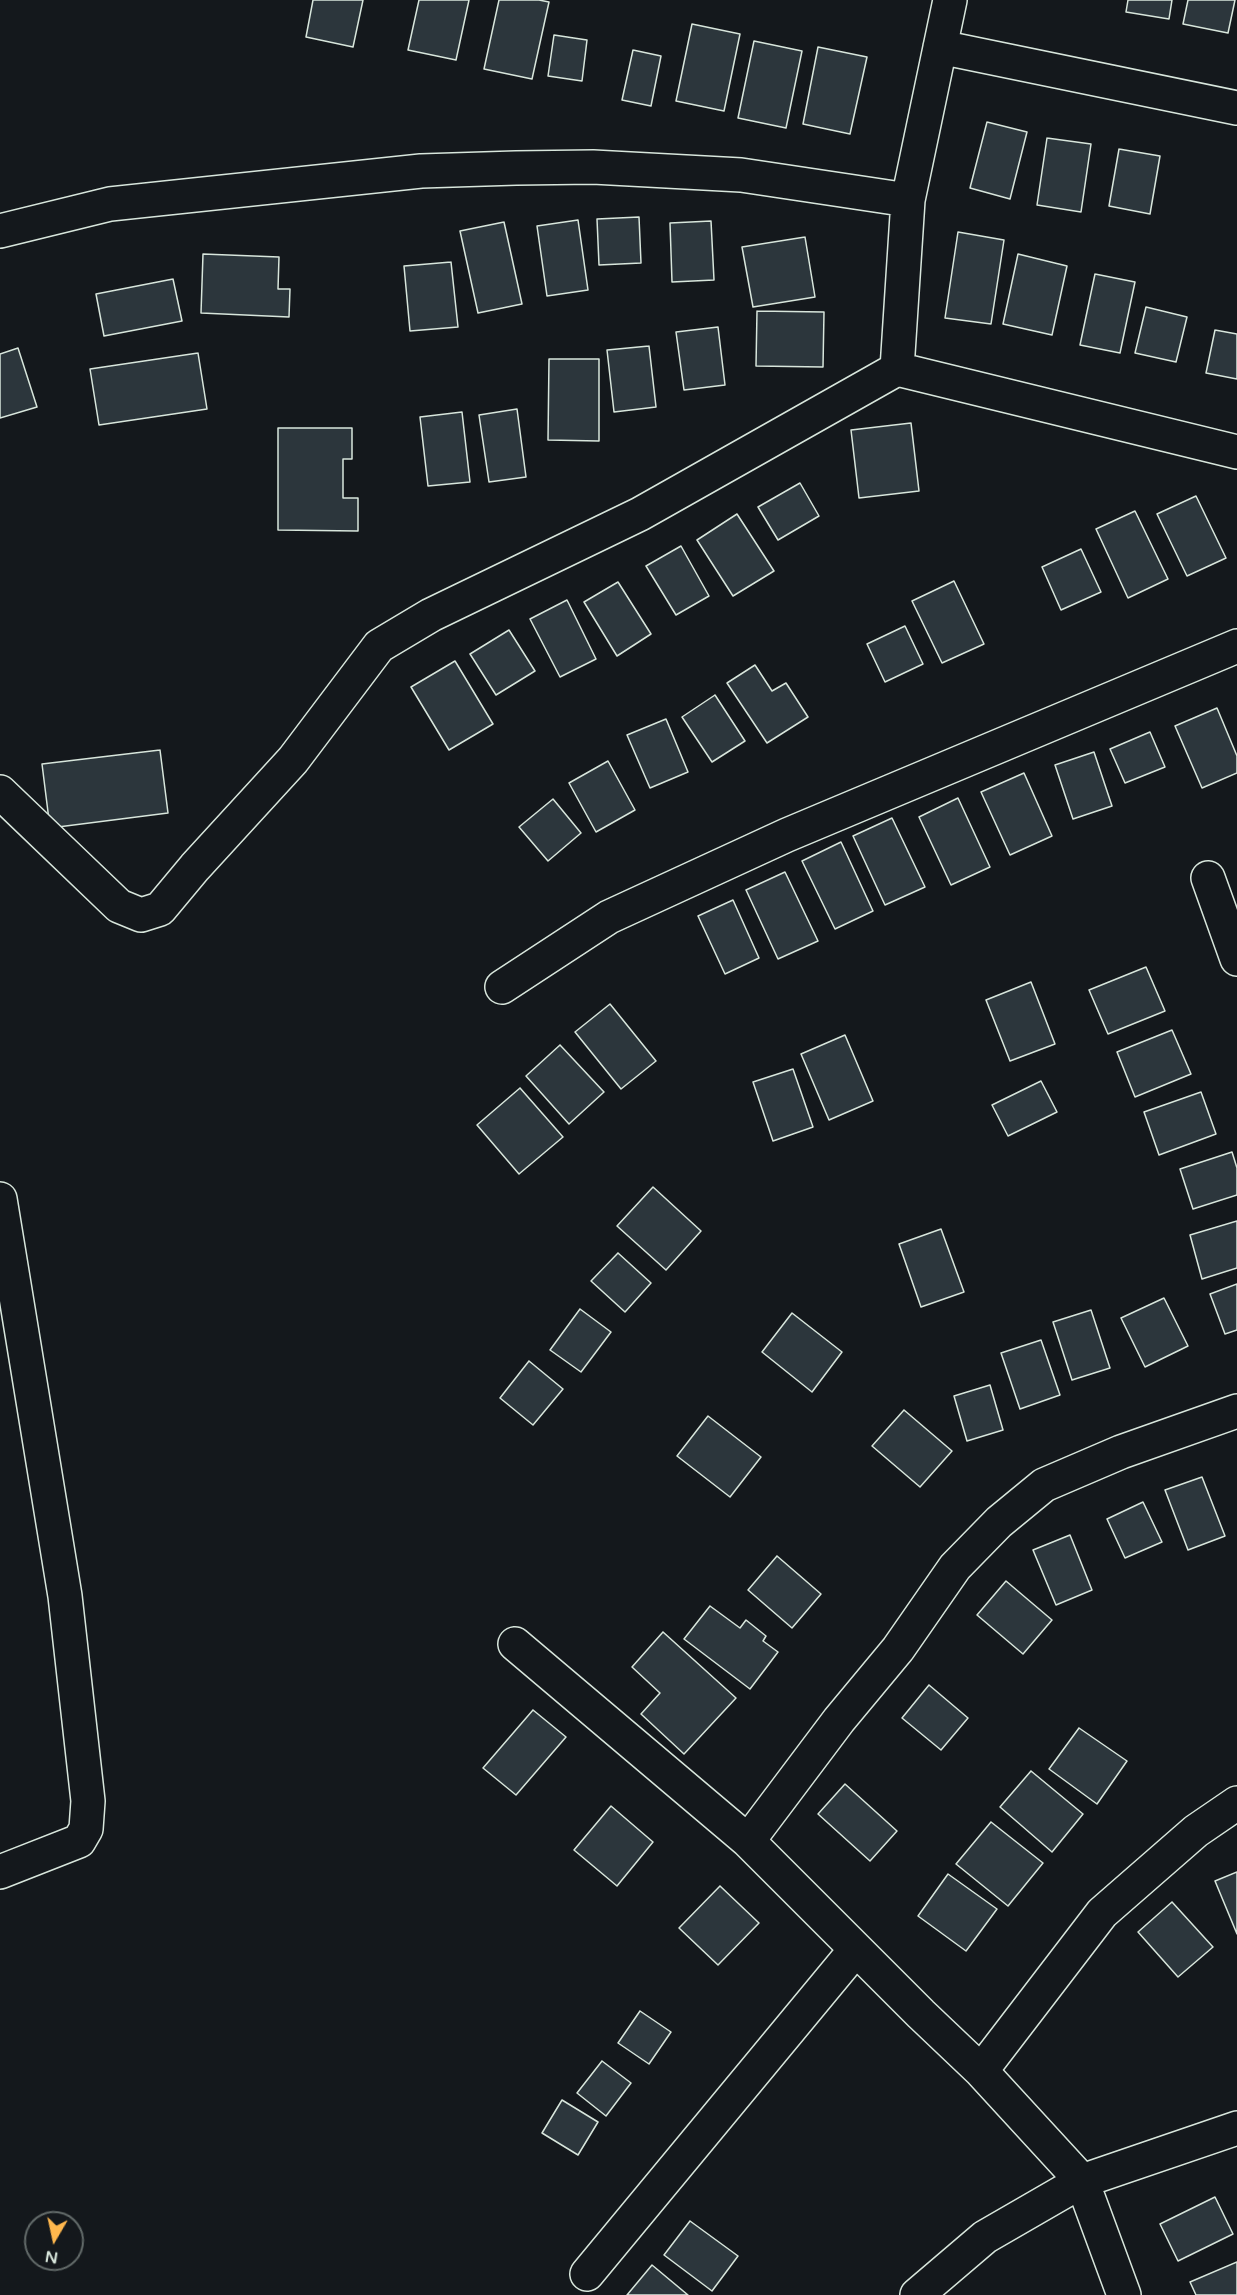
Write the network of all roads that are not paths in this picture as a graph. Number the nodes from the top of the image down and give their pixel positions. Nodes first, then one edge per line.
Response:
1 (950, 0) edge
2 (940, 47) junction
3 (1237, 108) edge
4 (908, 200) junction
5 (0, 231) edge
6 (897, 369) junction
7 (1237, 452) edge
8 (1237, 646) edge
9 (0, 792) edge
10 (1208, 878) dead end
11 (1237, 958) edge
12 (502, 987) dead end
13 (1, 1212) edge
14 (1237, 1411) edge
15 (515, 1644) dead end
16 (1237, 1803) edge
17 (748, 1841) junction
18 (0, 1872) edge
19 (856, 1949) junction
20 (981, 2071) junction
21 (1237, 2128) edge
22 (1082, 2181) junction
23 (587, 2274) dead end
24 (917, 2295) edge
25 (1124, 2295) edge

1 - 2 street
2 - 3 street
2 - 4 street
4 - 5 street
4 - 6 street
6 - 7 street
6 - 9 street
8 - 12 street
10 - 11 street
13 - 18 street
14 - 17 street
15 - 17 street
16 - 20 street
17 - 19 street
19 - 20 street
19 - 23 street
20 - 22 street
21 - 22 street
22 - 24 street
22 - 25 street

